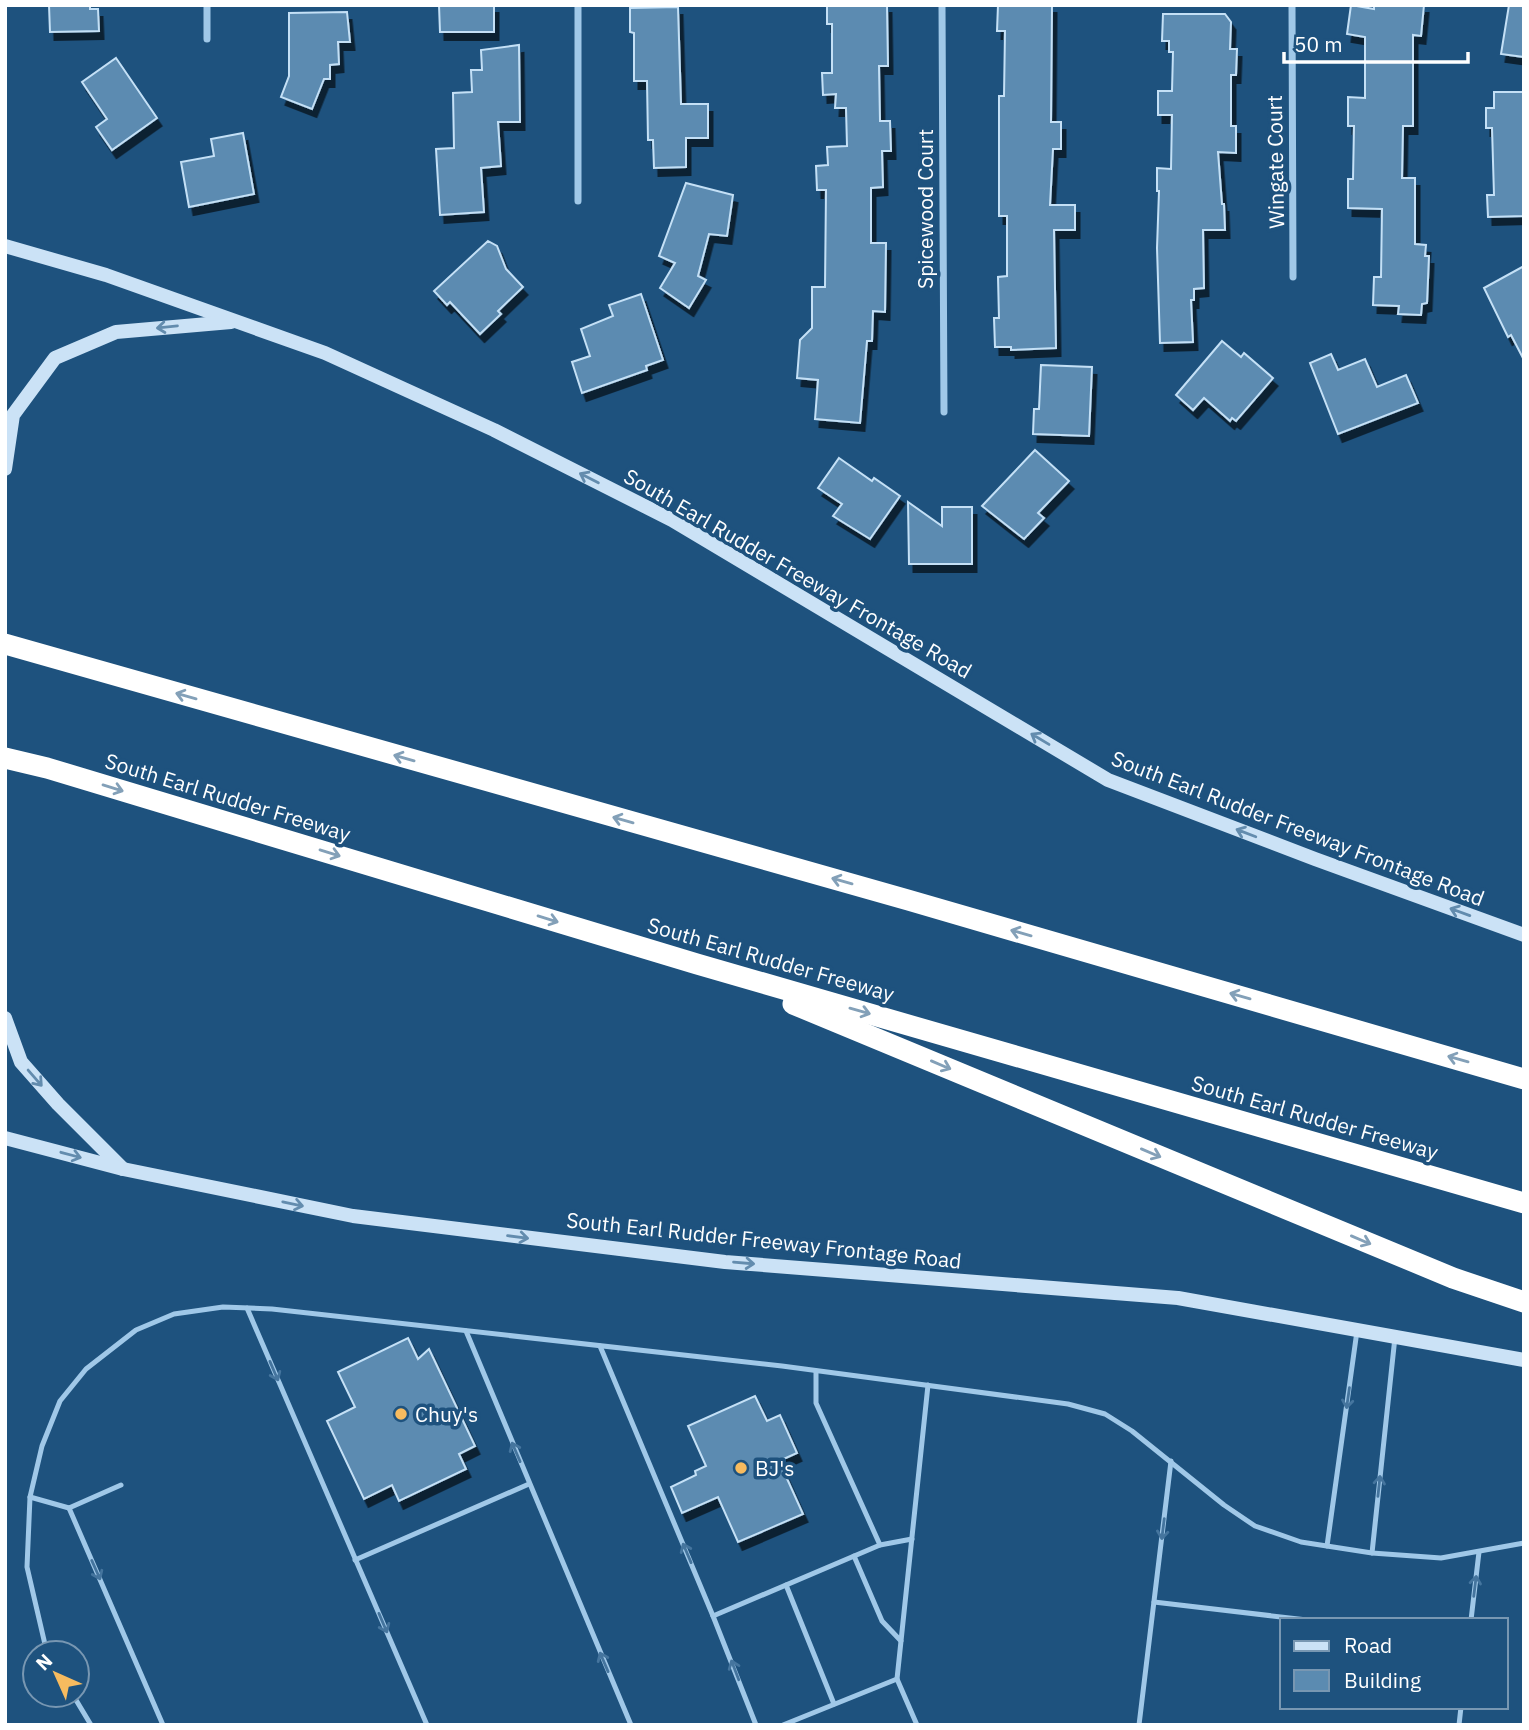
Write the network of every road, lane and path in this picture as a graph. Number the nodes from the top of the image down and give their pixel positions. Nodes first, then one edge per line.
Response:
1 (207, 5) edge
2 (578, 5) edge
3 (942, 5) edge
4 (1292, 5) edge
5 (207, 39) dead end
6 (578, 201) dead end
7 (5, 246) edge
8 (1293, 277) dead end
9 (235, 321) junction
10 (944, 412) dead end
11 (5, 469) edge
12 (5, 644) edge
13 (5, 758) edge
14 (1524, 935) edge
15 (697, 964) junction
16 (5, 1018) edge
17 (1524, 1079) edge
18 (5, 1138) edge
19 (123, 1169) junction
20 (1524, 1203) edge
21 (1524, 1302) edge
22 (247, 1308) junction
23 (466, 1331) junction
24 (1357, 1331) junction
25 (1395, 1337) junction
26 (600, 1346) junction
27 (1524, 1360) edge
28 (816, 1371) junction
29 (928, 1385) junction
30 (1171, 1461) junction
31 (529, 1484) junction
32 (121, 1485) dead end
33 (30, 1497) junction
34 (69, 1507) junction
35 (912, 1539) junction
36 (1524, 1543) edge
37 (880, 1545) junction
38 (1327, 1546) junction
39 (1479, 1552) junction
40 (1372, 1553) junction
41 (854, 1556) junction
42 (355, 1560) junction
43 (786, 1585) junction
44 (1154, 1602) junction
45 (713, 1616) junction
46 (1290, 1618) edge
47 (1471, 1618) edge
48 (44, 1639) edge
49 (901, 1642) junction
50 (897, 1679) junction
51 (834, 1704) junction
52 (81, 1709) edge
53 (91, 1725) edge
54 (163, 1725) edge
55 (427, 1725) edge
56 (631, 1725) edge
57 (756, 1725) edge
58 (783, 1725) edge
59 (917, 1725) edge
60 (1139, 1725) edge

1 - 5 street
2 - 6 street
3 - 10 street, Spicewood Court
4 - 8 street, Wingate Court
7 - 9 main road, South Earl Rudder Freeway Frontage Road
9 -> 11 main road
14 -> 9 main road, South Earl Rudder Freeway Frontage Road
17 -> 12 highway
13 -> 15 highway, South Earl Rudder Freeway
15 -> 20 highway, South Earl Rudder Freeway
15 -> 21 highway
16 -> 19 main road
18 -> 19 main road, South Earl Rudder Freeway Frontage Road
19 -> 24 main road, South Earl Rudder Freeway Frontage Road
22 - 23 lane
22 - 33 lane
22 -> 42 lane
23 - 26 lane
31 -> 23 lane
24 - 25 main road, South Earl Rudder Freeway Frontage Road
24 -> 38 lane
25 - 27 main road, South Earl Rudder Freeway Frontage Road
40 -> 25 lane
26 - 28 lane
45 -> 26 lane
28 - 29 lane
28 - 37 lane
29 - 30 lane
29 - 35 lane
30 - 38 lane
30 -> 44 lane
31 - 42 lane
56 -> 31 lane
32 - 34 lane
33 - 34 lane
33 - 48 lane
34 -> 54 lane
35 - 37 lane
35 - 49 lane
36 - 39 lane
37 - 41 lane
38 - 40 lane
39 - 40 lane
47 -> 39 lane
41 - 43 lane
41 - 49 lane
42 -> 55 lane
43 - 45 lane
43 - 51 lane
44 - 46 lane
44 - 60 lane
57 -> 45 lane
49 - 50 lane
50 - 51 lane
50 - 59 lane
51 - 58 lane
52 - 53 lane

